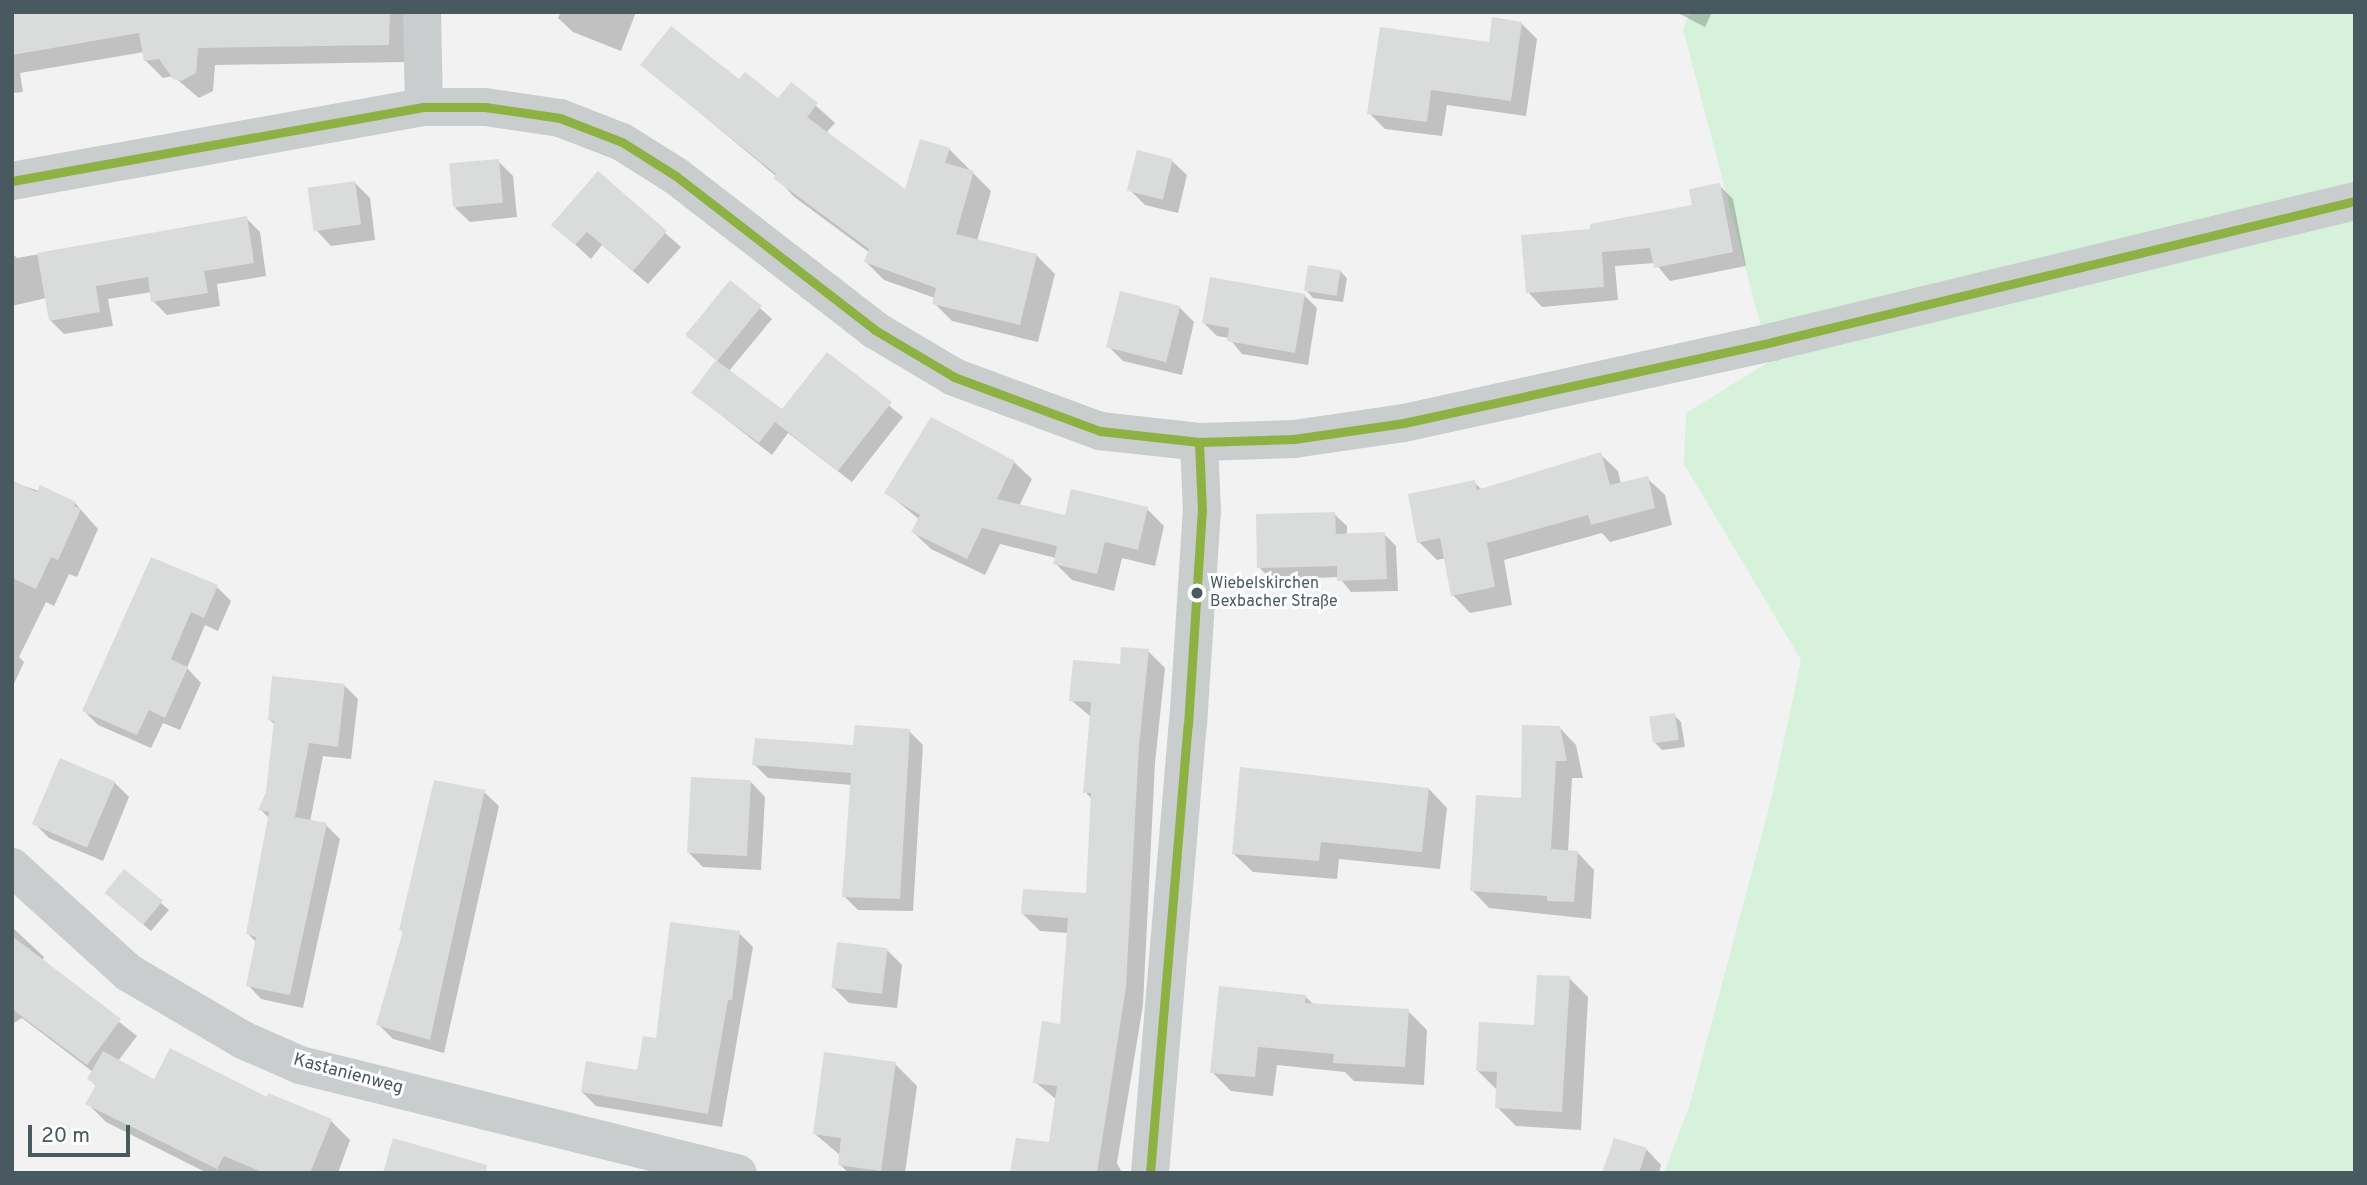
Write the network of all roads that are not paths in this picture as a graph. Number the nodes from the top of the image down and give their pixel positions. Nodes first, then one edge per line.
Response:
1 (422, 12) edge
2 (424, 107) junction
3 (12, 181) edge
4 (2355, 201) edge
5 (1199, 442) junction
6 (12, 867) edge
7 (738, 1173) edge
8 (1150, 1173) edge

1 - 2 street
2 - 3 street
2 - 5 street
4 - 5 street
5 - 8 street
6 - 7 street, Kastanienweg

